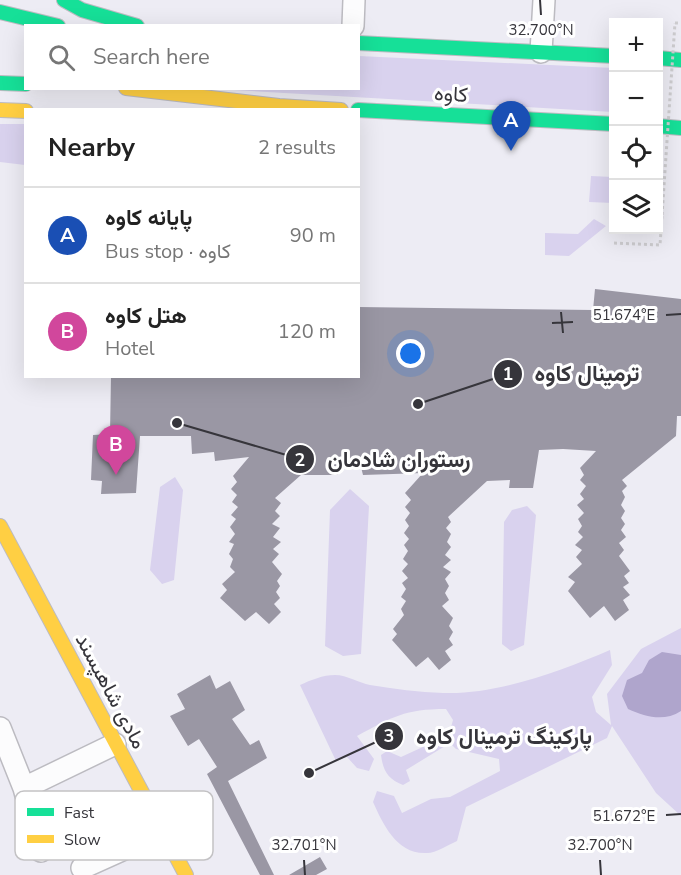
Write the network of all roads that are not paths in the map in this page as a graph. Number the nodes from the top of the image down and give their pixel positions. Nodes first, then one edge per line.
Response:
1 (64, 0) edge
2 (354, 0) edge
3 (544, 0) edge
4 (0, 12) edge
5 (50, 24) edge
6 (130, 24) edge
7 (353, 24) edge
8 (360, 43) edge
9 (541, 52) junction
10 (609, 56) edge
11 (663, 58) edge
12 (681, 60) edge
13 (0, 83) edge
14 (24, 84) edge
15 (143, 90) edge
16 (310, 108) edge
17 (0, 110) edge
18 (360, 110) edge
19 (24, 111) edge
20 (579, 122) junction
21 (609, 124) edge
22 (663, 126) edge
23 (681, 128) edge
24 (565, 136) dead end
25 (0, 526) edge
26 (0, 728) edge
27 (115, 744) junction
28 (24, 788) junction
29 (25, 791) edge
30 (140, 791) edge
31 (100, 860) edge
32 (178, 860) edge
33 (82, 868) dead end
34 (186, 875) edge

1 - 6 main road
2 - 7 street
3 - 9 street
4 - 5 main road
8 - 9 main road
9 - 10 main road
11 - 12 main road
13 - 14 main road
15 - 16 main road
17 - 19 main road
18 - 20 main road, کاوه
20 - 21 main road, کاوه
20 - 24 main road
22 - 23 main road
25 - 27 main road, مادی شاهپسند
26 - 28 street
27 - 28 street
27 - 30 main road, مادی شاهپسند
28 - 29 street
31 - 33 street
32 - 34 main road, مادی شاهپسند

